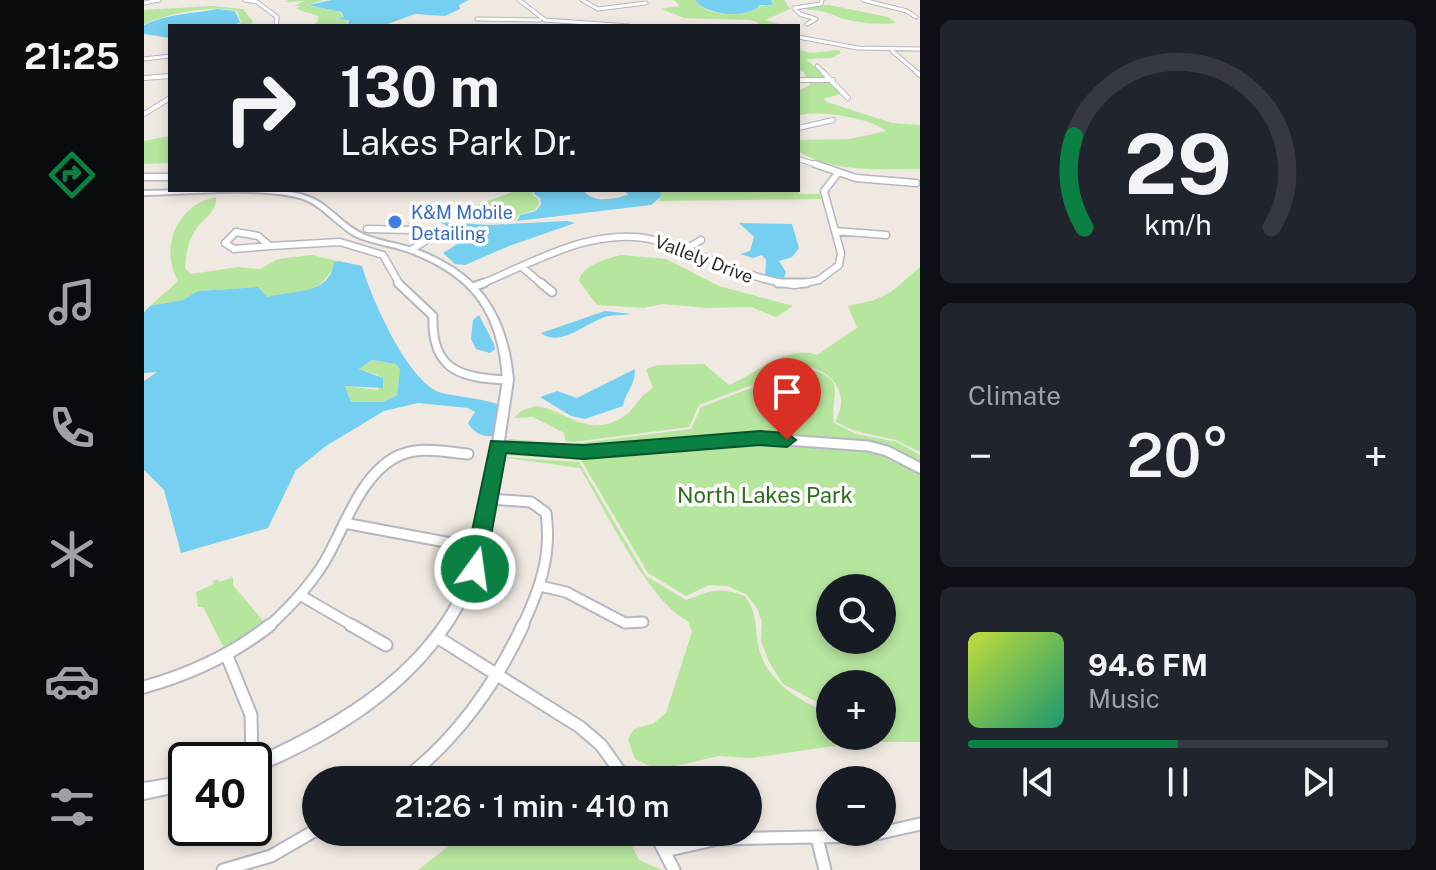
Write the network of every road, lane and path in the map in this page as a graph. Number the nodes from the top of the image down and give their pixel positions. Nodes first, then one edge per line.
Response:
1 (159, 0) edge
2 (245, 0) edge
3 (519, 0) edge
4 (582, 0) edge
5 (822, 0) edge
6 (863, 0) edge
7 (888, 0) edge
8 (144, 3) edge
9 (646, 3) dead end
10 (900, 9) junction
11 (916, 17) dead end
12 (477, 19) dead end
13 (545, 20) junction
14 (276, 24) edge
15 (584, 24) edge
16 (807, 24) dead end
17 (800, 37) edge
18 (891, 49) junction
19 (920, 49) edge
20 (168, 56) edge
21 (144, 59) edge
22 (817, 66) dead end
23 (920, 75) edge
24 (168, 76) edge
25 (144, 78) edge
26 (800, 80) edge
27 (833, 80) junction
28 (848, 98) dead end
29 (168, 99) edge
30 (144, 114) edge
31 (833, 120) dead end
32 (800, 128) edge
33 (800, 160) edge
34 (838, 173) junction
35 (144, 177) edge
36 (168, 177) edge
37 (916, 183) dead end
38 (184, 192) edge
39 (263, 192) edge
40 (144, 193) edge
41 (367, 229) dead end
42 (389, 230) junction
43 (835, 231) junction
44 (353, 233) junction
45 (886, 235) dead end
46 (701, 240) dead end
47 (340, 242) junction
48 (380, 242) junction
49 (270, 246) junction
50 (686, 249) junction
51 (411, 250) junction
52 (523, 268) junction
53 (473, 287) junction
54 (552, 292) dead end
55 (508, 380) junction
56 (498, 446) junction
57 (468, 454) dead end
58 (920, 468) edge
59 (489, 499) junction
60 (344, 523) junction
61 (451, 543) dead end
62 (540, 586) junction
63 (300, 595) junction
64 (643, 622) dead end
65 (437, 637) junction
66 (386, 645) dead end
67 (227, 656) junction
68 (495, 673) junction
69 (144, 687) edge
70 (252, 742) edge
71 (272, 758) edge
72 (419, 766) edge
73 (616, 766) edge
74 (168, 786) edge
75 (144, 791) edge
76 (920, 824) edge
77 (896, 829) edge
78 (302, 838) edge
79 (816, 838) edge
80 (662, 846) edge
81 (819, 846) edge
82 (665, 851) junction
83 (223, 870) edge
84 (674, 870) edge
85 (825, 870) edge

1 - 8 street
2 - 14 street
3 - 13 street
4 - 9 street
5 - 16 street
6 - 10 street
7 - 10 street
10 - 11 street
12 - 13 street
13 - 15 street
17 - 18 street
18 - 19 street
18 - 23 street
20 - 21 street
22 - 27 street
24 - 25 street
26 - 27 street
27 - 28 street
29 - 30 street
31 - 32 street
33 - 34 street
34 - 37 street
34 - 43 street, Vallely Drive
35 - 36 street
38 - 39 street
38 - 40 street
39 - 44 street
41 - 42 street
42 - 48 street
42 - 51 street
43 - 45 street
43 - 50 street, Vallely Drive
44 - 47 street
44 - 48 street
46 - 50 street
47 - 49 street
47 - 55 street
48 - 51 street
49 - 49 street
50 - 52 street, Vallely Drive
51 - 53 street
52 - 53 street, Vallely Drive
52 - 54 street
53 - 55 street
55 - 56 street
56 - 58 street
56 - 59 street
57 - 60 street
59 - 62 street
59 - 65 street
60 - 61 street
60 - 63 street
62 - 64 street
62 - 68 street
63 - 66 street
63 - 67 street
65 - 68 street
65 - 71 street
67 - 69 street
67 - 70 street
68 - 72 street
68 - 73 street
74 - 75 street
76 - 77 street
78 - 83 street
79 - 82 street
80 - 82 street
81 - 85 street
82 - 84 street

